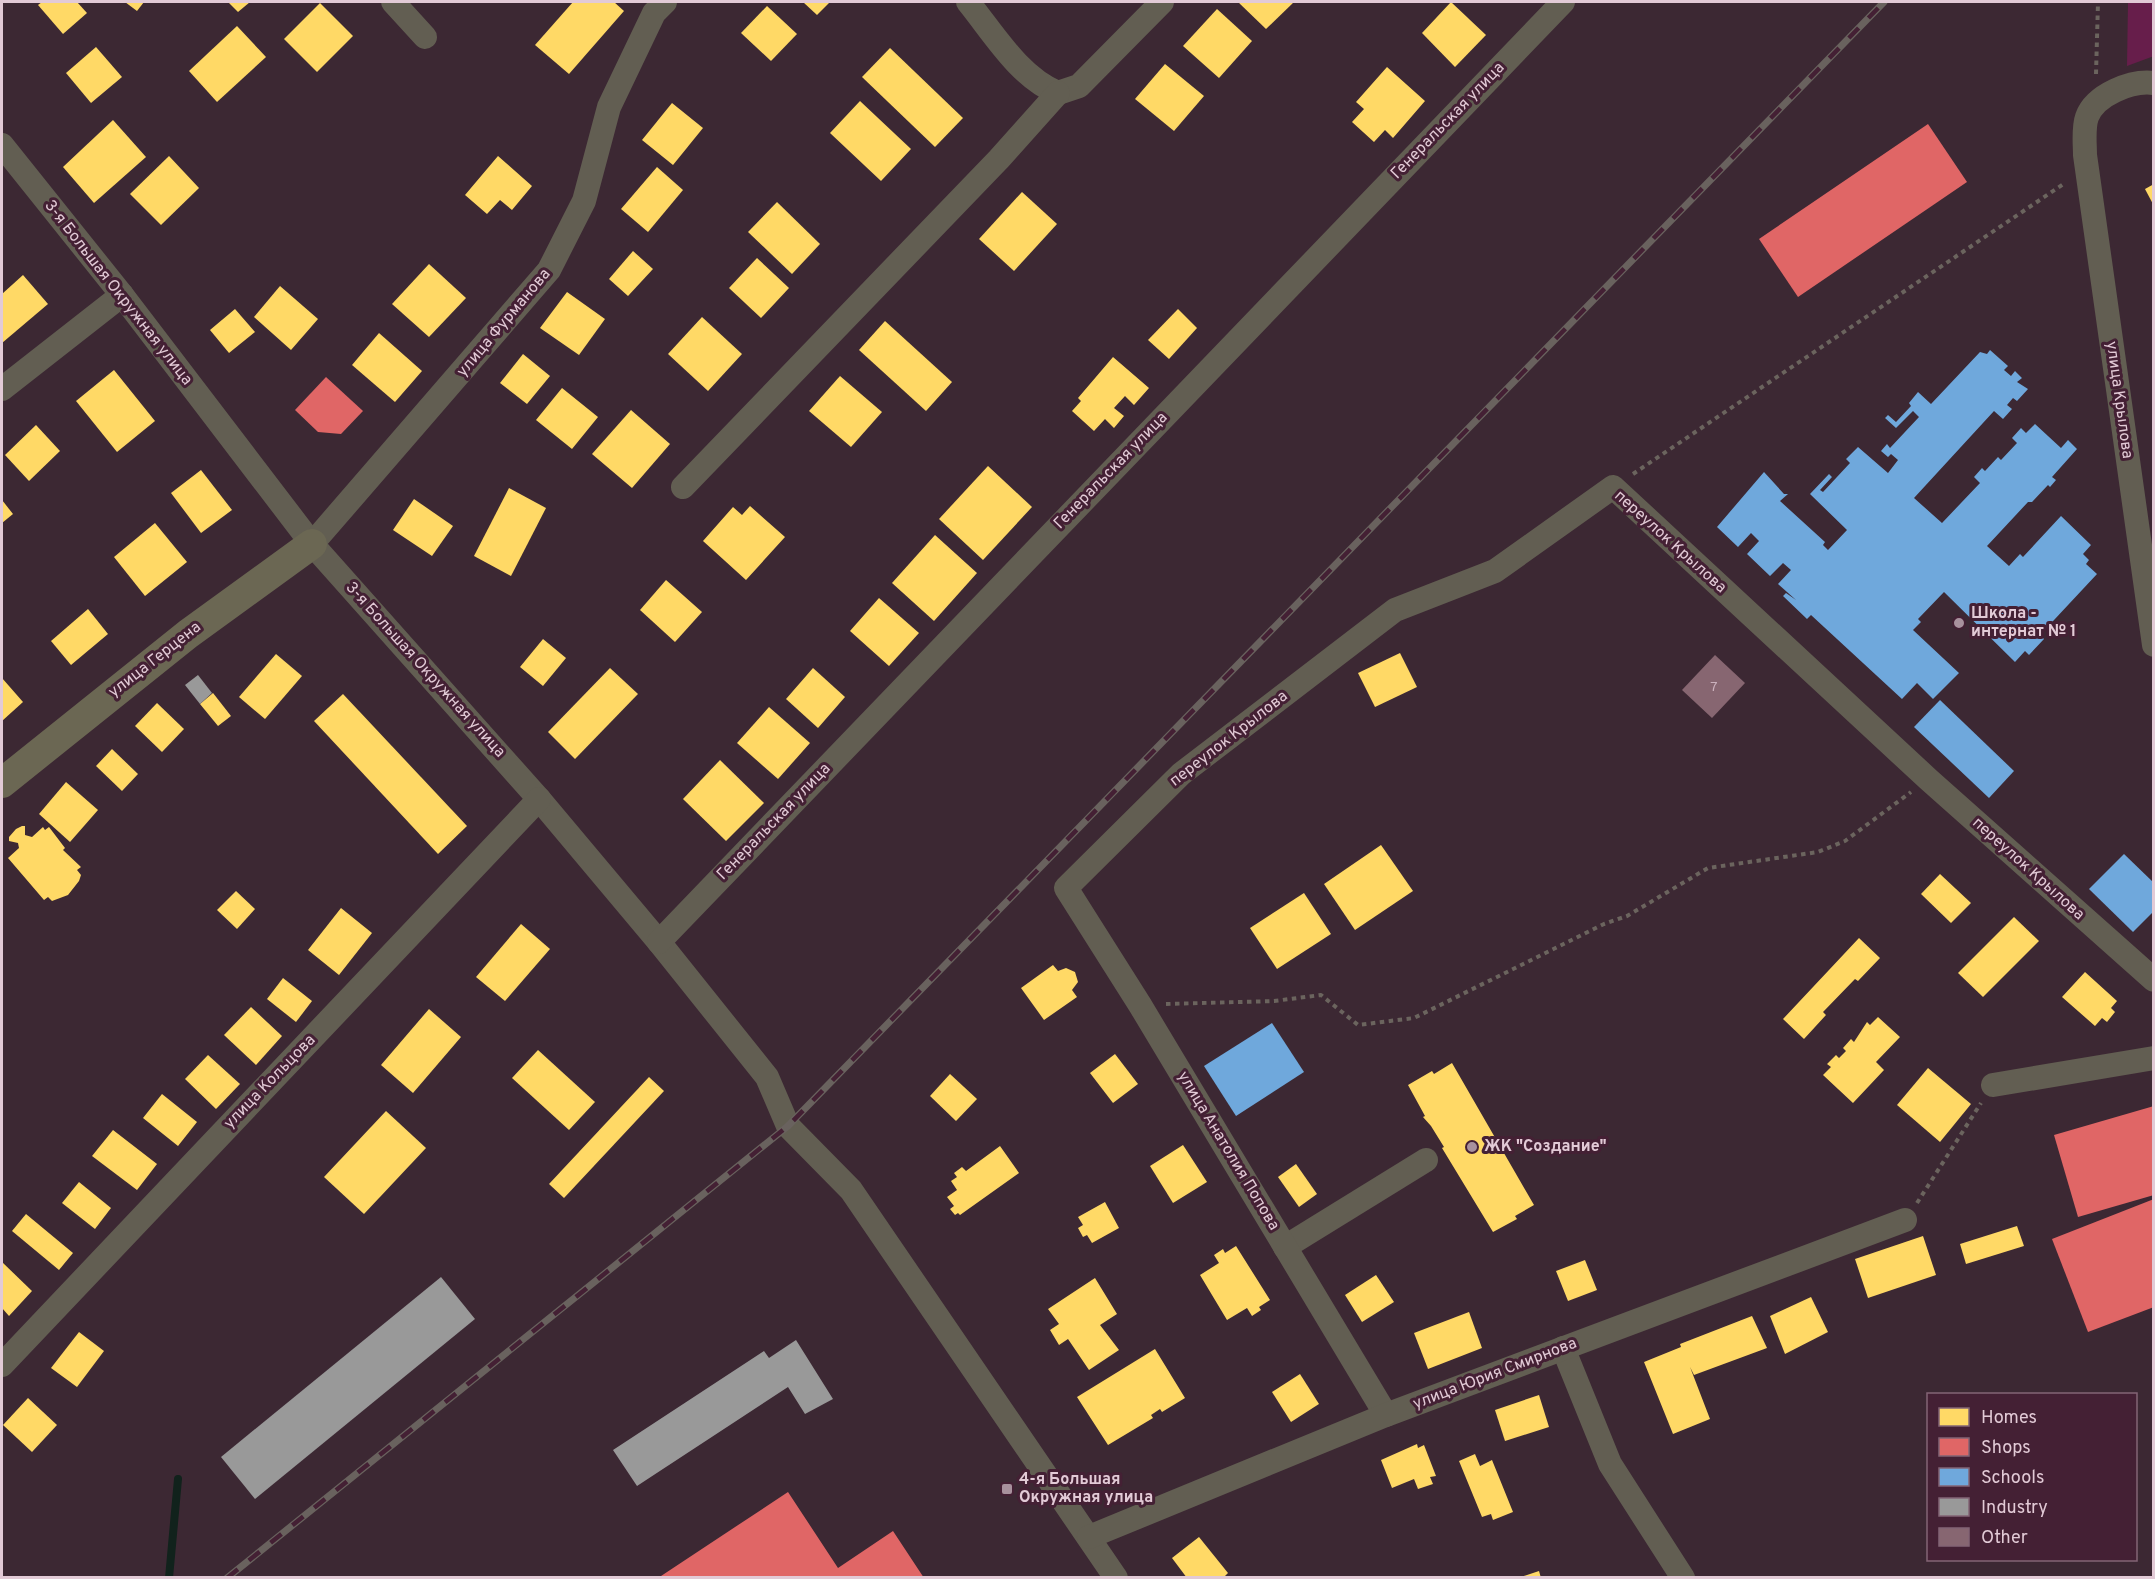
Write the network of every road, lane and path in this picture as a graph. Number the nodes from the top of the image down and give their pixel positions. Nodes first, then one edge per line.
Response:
1 (393, 2) edge
2 (665, 2) edge
3 (968, 2) edge
4 (1161, 2) edge
5 (1563, 2) edge
6 (2098, 2) edge
7 (424, 37) dead end
8 (2154, 83) edge
9 (1058, 93) junction
10 (2095, 102) junction
11 (2, 144) edge
12 (2086, 162) junction
13 (122, 295) junction
14 (2, 388) edge
15 (683, 487) dead end
16 (1613, 487) junction
17 (312, 544) junction
18 (2154, 645) edge
19 (1928, 779) junction
20 (2, 783) edge
21 (539, 800) junction
22 (1066, 888) joint
23 (659, 942) junction
24 (2154, 980) edge
25 (1140, 1005) junction
26 (2154, 1058) edge
27 (1993, 1085) joint
28 (1426, 1160) dead end
29 (1905, 1220) joint
30 (1286, 1247) junction
31 (1563, 1348) junction
32 (2, 1365) edge
33 (1386, 1415) junction
34 (1089, 1537) junction
35 (1116, 1578) edge
36 (1683, 1578) edge

1 - 7 street
2 - 17 street, улица Фурманова
3 - 9 street
4 - 9 street
5 - 23 street, Генеральская улица
6 - 10 path
8 - 10 street
9 - 15 street
10 - 12 street, улица Крылова
11 - 13 street, 3-я Большая Окружная улица
12 - 16 path
12 - 18 street, улица Крылова
13 - 14 street
13 - 17 street, 3-я Большая Окружная улица
16 - 19 street, переулок Крылова
16 - 22 street, переулок Крылова
17 - 20 main road, улица Герцена
17 - 21 street, 3-я Большая Окружная улица
19 - 24 street, переулок Крылова
19 - 25 path
21 - 23 street, 3-я Большая Окружная улица
21 - 32 street, улица Кольцова
22 - 25 street, улица Анатолия Попова
23 - 34 street, 3-я Большая Окружная улица
25 - 30 street, улица Анатолия Попова
26 - 27 street
27 - 29 path
28 - 30 street
29 - 31 street, улица Юрия Смирнова
30 - 33 street, улица Анатолия Попова
31 - 33 street, улица Юрия Смирнова
31 - 36 street
33 - 34 street, улица Юрия Смирнова
34 - 35 street

